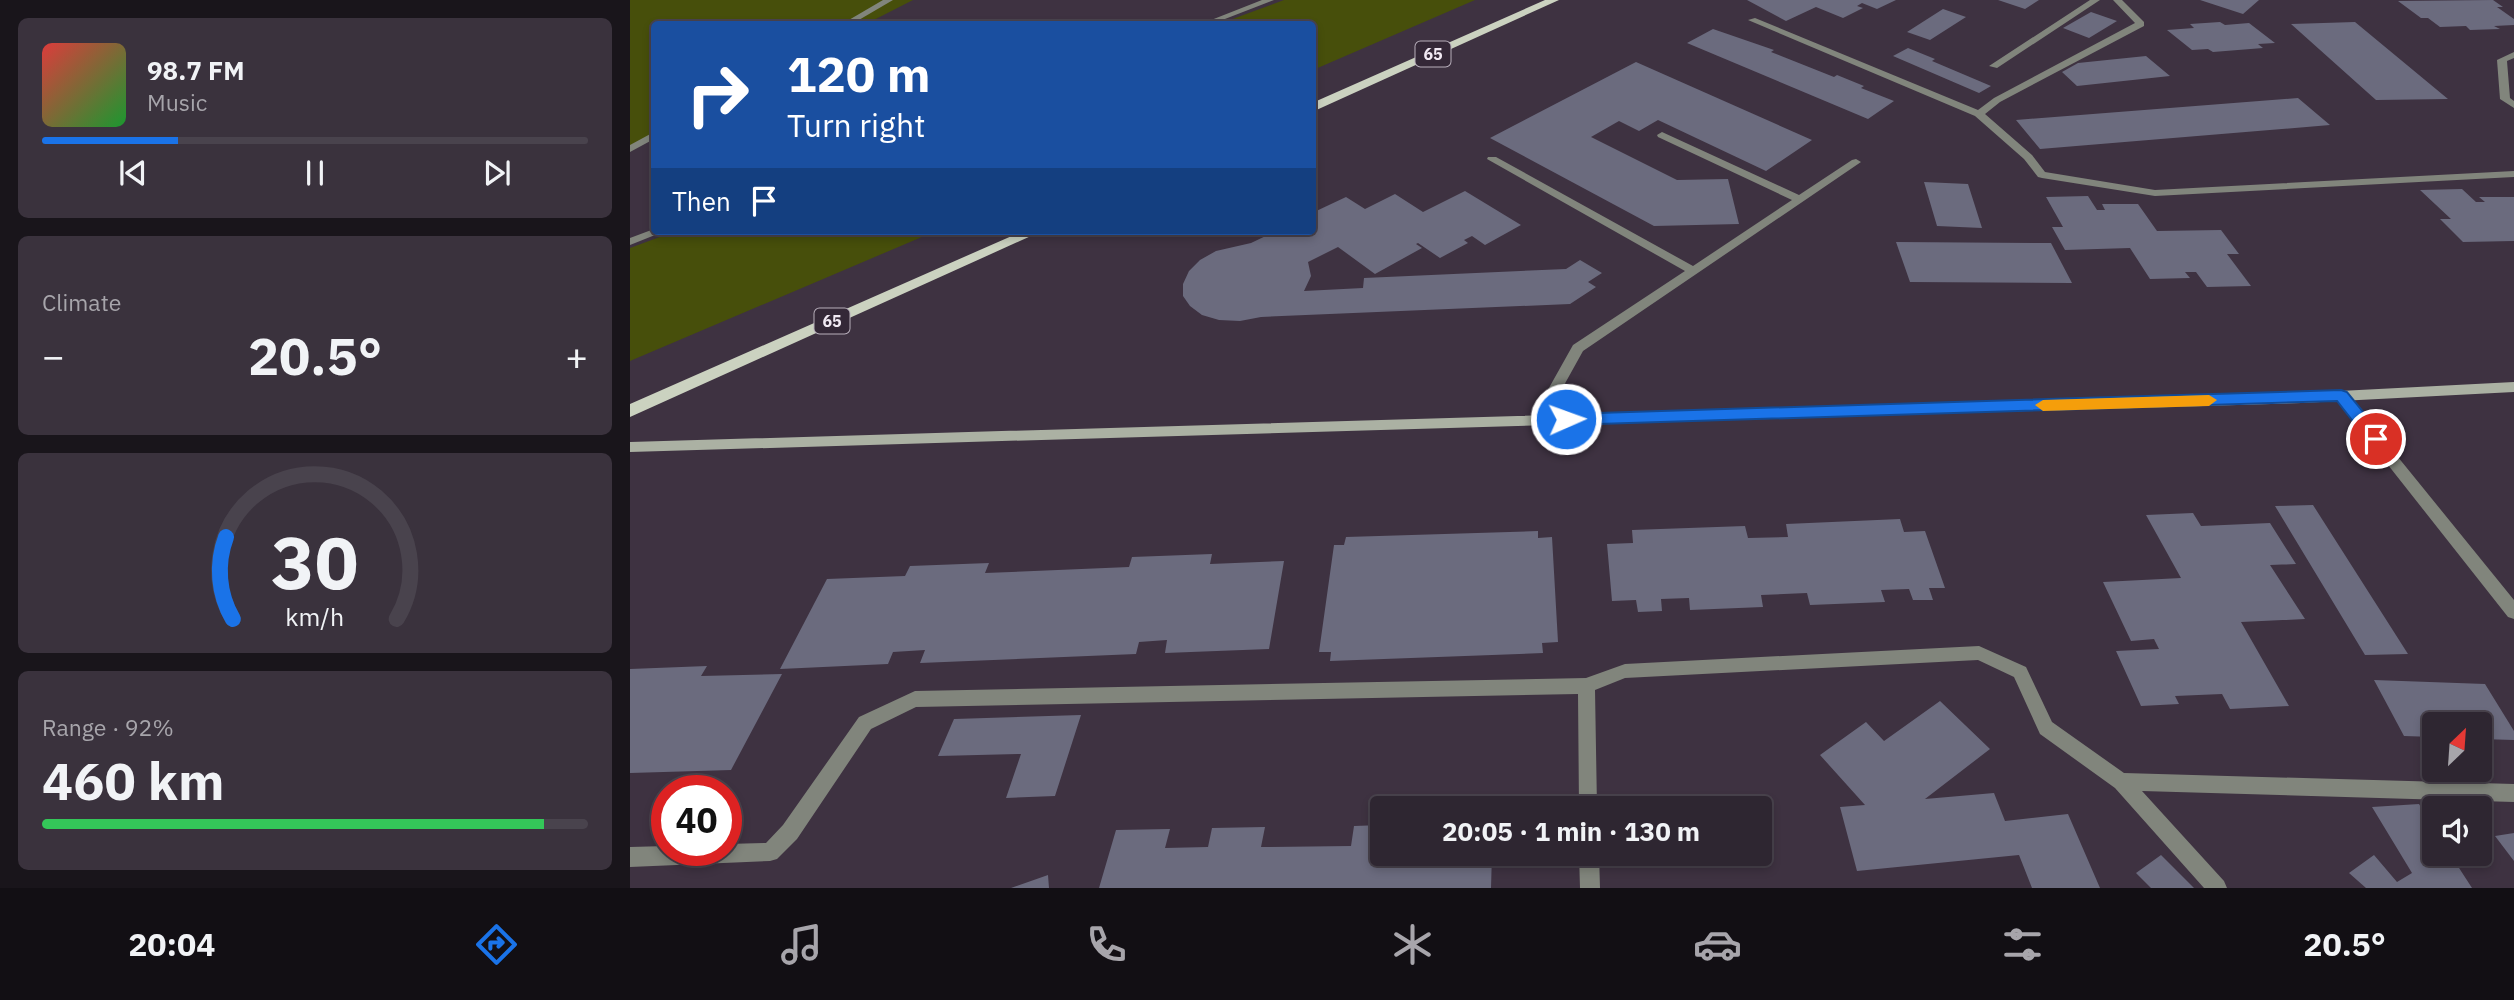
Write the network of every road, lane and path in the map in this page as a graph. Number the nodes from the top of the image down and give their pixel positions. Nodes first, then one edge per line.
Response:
1 (889, 0) edge
2 (1270, 0) edge
3 (1555, 0) edge
4 (2096, 0) edge
5 (2117, 0) edge
6 (1752, 20) dead end
7 (851, 21) edge
8 (1213, 21) edge
9 (2514, 55) edge
10 (1994, 66) dead end
11 (1316, 105) edge
12 (2514, 105) edge
13 (1979, 114) junction
14 (1662, 135) dead end
15 (651, 137) edge
16 (630, 149) edge
17 (1492, 159) dead end
18 (1856, 162) dead end
19 (2514, 174) edge
20 (1800, 200) junction
21 (651, 234) edge
22 (1026, 235) edge
23 (630, 242) edge
24 (1694, 271) junction
25 (2514, 387) edge
26 (2341, 396) junction
27 (630, 411) edge
28 (1538, 420) junction
29 (630, 447) edge
30 (2514, 612) edge
31 (1586, 686) junction
32 (2121, 782) junction
33 (2514, 793) edge
34 (1588, 796) edge
35 (630, 857) edge
36 (1589, 866) edge
37 (1590, 888) edge
38 (2217, 888) edge

1 - 7 street
2 - 8 street
3 - 11 main road, 65
4 - 10 street
5 - 13 street
6 - 13 street
9 - 12 street
13 - 19 street
14 - 20 street
15 - 16 street
17 - 24 street
18 - 20 street
20 - 24 street
21 - 23 street
22 - 27 main road, 65
24 - 28 street
25 - 26 street
26 - 28 street
26 - 30 street
28 - 29 street
31 - 32 street
31 - 34 street
31 - 35 street
32 - 33 street
32 - 38 street
36 - 37 street

